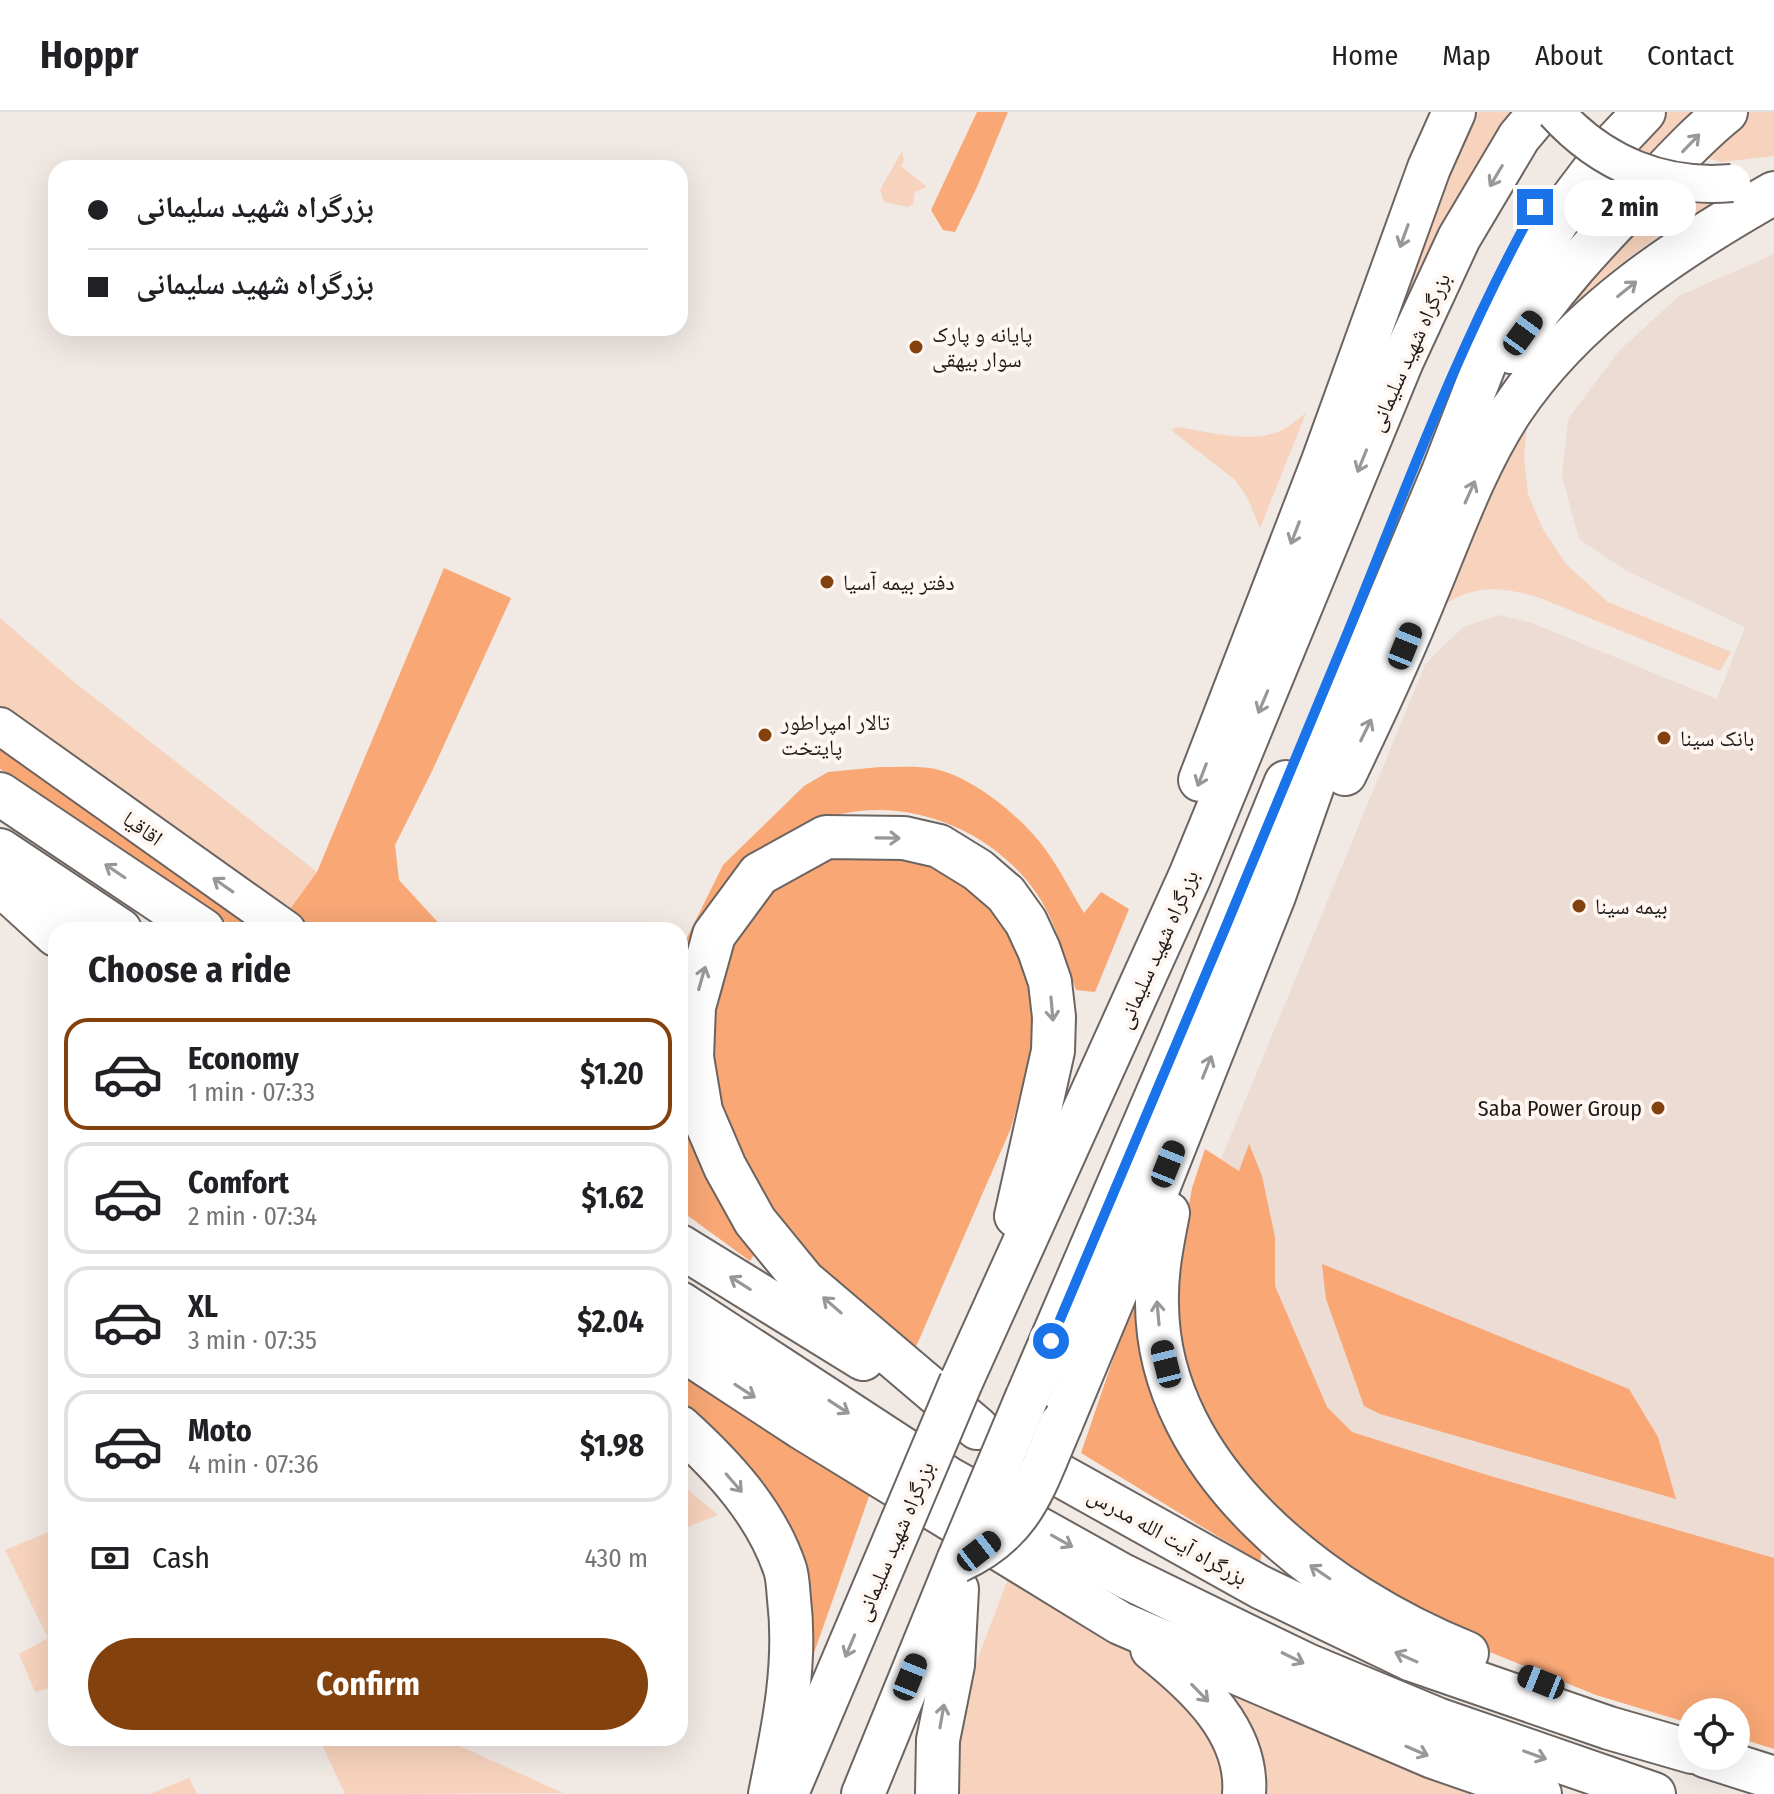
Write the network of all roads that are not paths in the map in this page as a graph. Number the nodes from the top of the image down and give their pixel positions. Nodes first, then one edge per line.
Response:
1 (1454, 112) edge
2 (1555, 112) edge
3 (1612, 112) edge
4 (1644, 112) edge
5 (1726, 112) edge
6 (1530, 120) edge
7 (1774, 175) edge
8 (1774, 193) edge
9 (1443, 472) junction
10 (0, 726) edge
11 (0, 794) edge
12 (0, 850) edge
13 (0, 884) edge
14 (1274, 896) junction
15 (0, 897) edge
16 (108, 922) edge
17 (191, 922) edge
18 (276, 922) edge
19 (48, 929) edge
20 (48, 930) edge
21 (1191, 1107) junction
22 (1016, 1216) junction
23 (688, 1251) edge
24 (688, 1308) edge
25 (688, 1353) edge
26 (961, 1382) junction
27 (977, 1428) junction
28 (688, 1434) edge
29 (958, 1561) junction
30 (1120, 1623) junction
31 (1609, 1728) junction
32 (1678, 1748) edge
33 (1749, 1770) edge
34 (1774, 1778) edge
35 (770, 1794) edge
36 (787, 1794) edge
37 (863, 1794) edge
38 (937, 1794) edge
39 (1244, 1794) edge
40 (1540, 1794) edge
41 (1654, 1794) edge

1 -> 22 highway
2 - 7 main road, bridge
3 - 29 highway, bridge
4 - 9 highway
9 -> 5 highway
6 -> 26 highway, بزرگراه شهید سلیمانی
14 -> 8 highway
9 - 14 highway
18 -> 10 main road, اقاقیا
17 -> 11 highway
12 - 16 highway
13 - 19 highway
21 -> 14 highway
15 - 20 highway
21 - 29 highway, bridge
31 -> 21 highway
22 - 26 highway
27 -> 22 highway
27 -> 23 highway, بزرگراه آیت الله مدرس
24 -> 41 highway
25 -> 30 highway
26 -> 36 highway, بزرگراه شهید سلیمانی, bridge
31 -> 27 highway, بزرگراه آیت الله مدرس
28 -> 35 highway
29 - 37 highway
38 -> 29 highway
30 -> 39 highway
30 -> 40 highway
31 - 32 highway, بزرگراه آیت الله مدرس
33 - 34 highway

